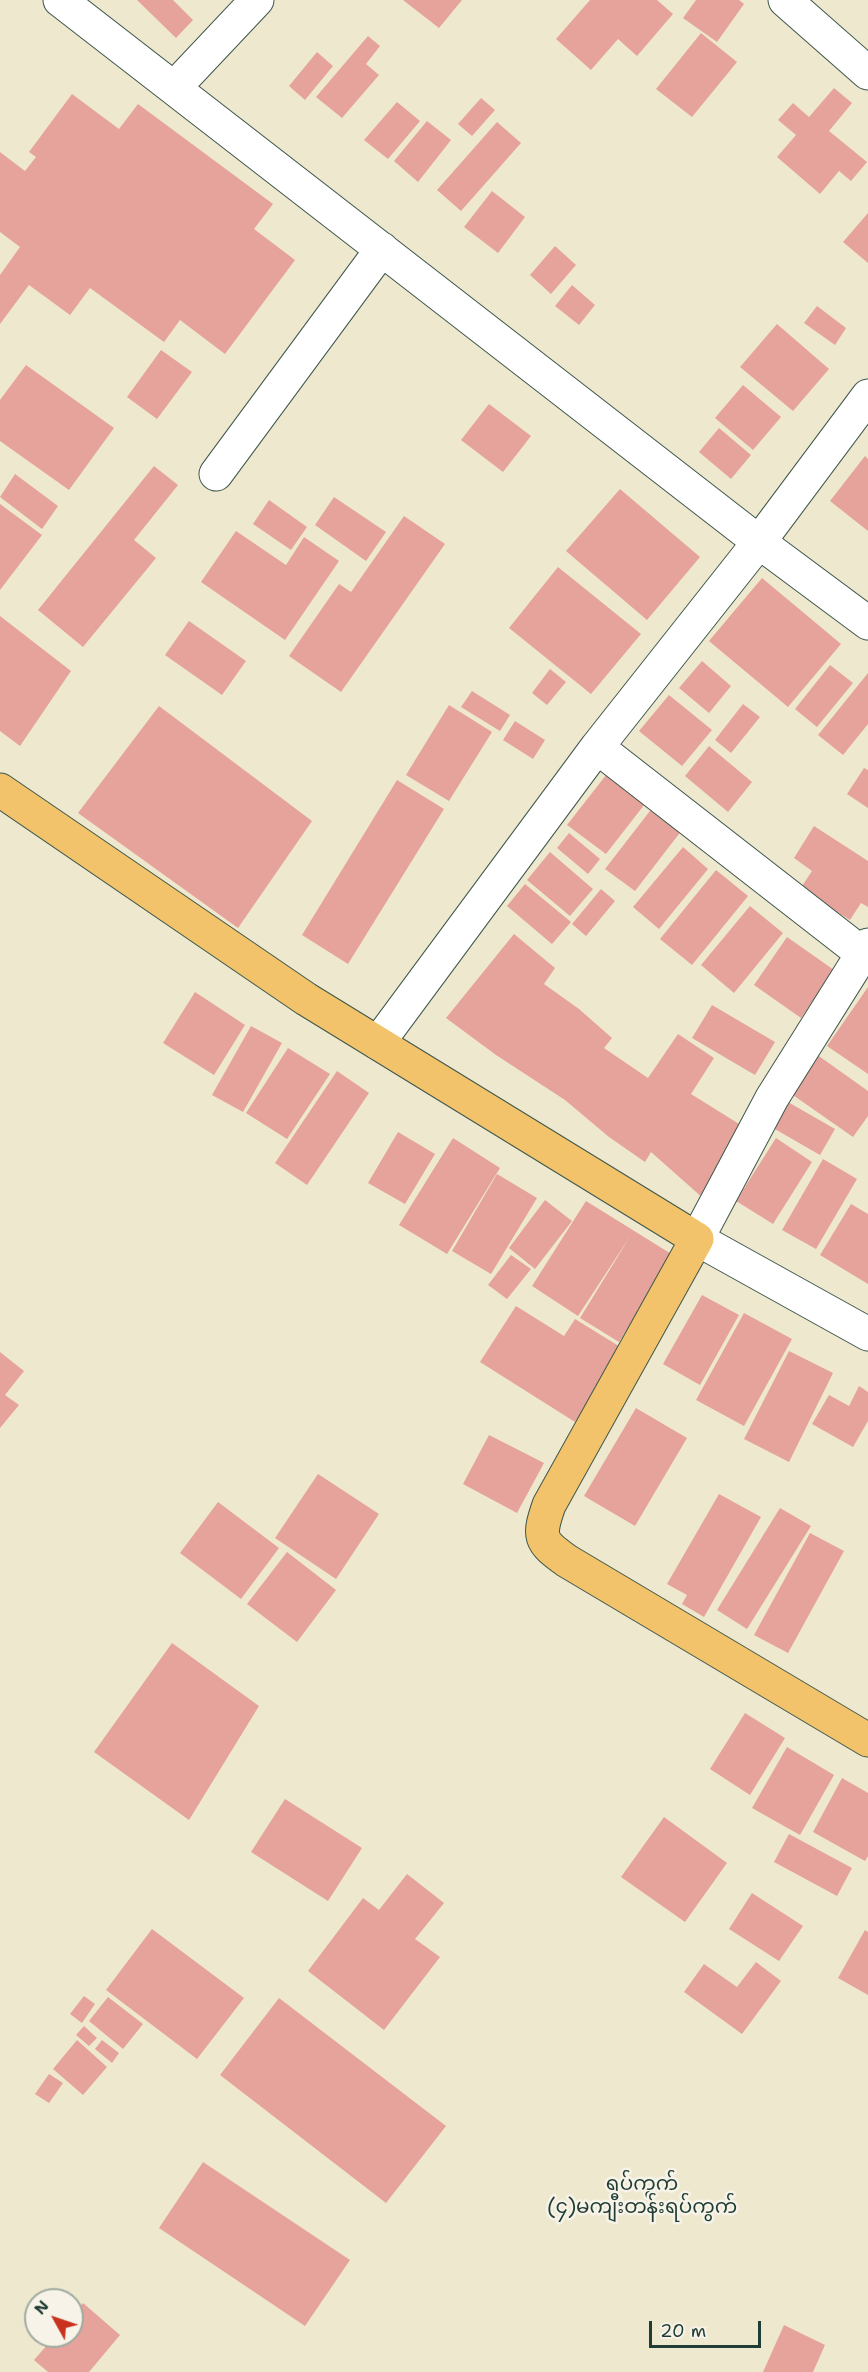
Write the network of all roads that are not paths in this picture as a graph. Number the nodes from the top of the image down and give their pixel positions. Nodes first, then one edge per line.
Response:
1 (60, 0) edge
2 (257, 0) edge
3 (785, 0) edge
4 (868, 73) edge
5 (174, 88) junction
6 (382, 249) junction
7 (868, 396) edge
8 (216, 474) dead end
9 (759, 542) junction
10 (868, 623) edge
11 (597, 747) junction
12 (0, 790) edge
13 (866, 953) edge
14 (378, 1043) junction
15 (697, 1239) junction
16 (868, 1333) edge
17 (868, 1740) edge

1 - 5 street
2 - 5 street
3 - 4 street
5 - 6 street
6 - 8 street
6 - 9 street
7 - 9 street
9 - 10 street
9 - 11 street
11 - 13 street
11 - 14 street
12 - 14 main road
13 - 15 street
14 - 15 main road
15 - 16 street
15 - 17 main road

